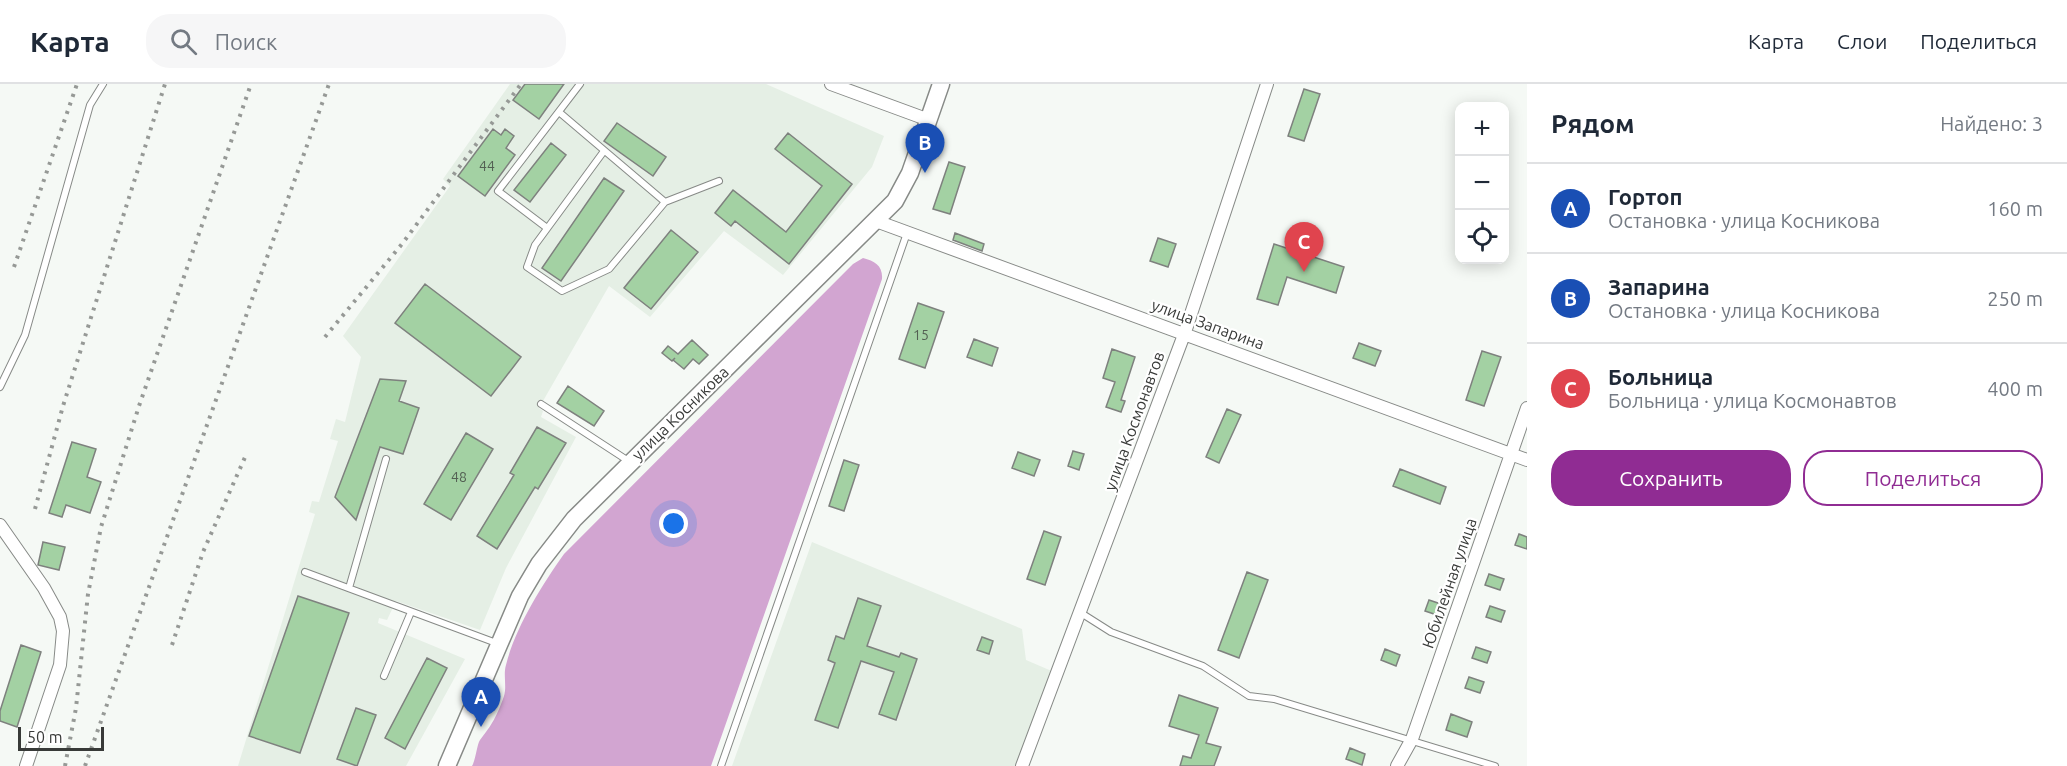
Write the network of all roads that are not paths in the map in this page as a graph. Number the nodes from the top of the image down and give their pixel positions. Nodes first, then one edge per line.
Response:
1 (103, 84) edge
2 (580, 84) edge
3 (831, 84) edge
4 (941, 84) edge
5 (1267, 84) edge
6 (559, 112) junction
7 (929, 120) junction
8 (604, 151) junction
9 (719, 181) dead end
10 (665, 202) junction
11 (876, 221) junction
12 (547, 228) junction
13 (907, 233) junction
14 (1185, 332) junction
15 (0, 387) edge
16 (541, 404) dead end
17 (1527, 408) edge
18 (1512, 455) junction
19 (386, 459) dead end
20 (1527, 460) edge
21 (630, 462) junction
22 (0, 525) edge
23 (305, 572) dead end
24 (349, 588) junction
25 (411, 612) junction
26 (1081, 614) junction
27 (499, 644) junction
28 (384, 676) dead end
29 (1412, 739) junction
30 (26, 766) edge
31 (447, 766) edge
32 (721, 766) edge
33 (1022, 766) edge
34 (1397, 766) edge
35 (1495, 766) edge

1 - 15 lane
2 - 6 lane
3 - 7 street
4 - 7 street, улица Косникова
5 - 14 street, улица Космонавтов
6 - 8 lane
6 - 12 lane
7 - 11 street, улица Косникова
8 - 10 lane
8 - 12 lane
9 - 10 lane
10 - 12 lane
11 - 13 street, улица Запарина
11 - 21 street, улица Косникова
13 - 14 street, улица Запарина
13 - 32 lane
14 - 18 street, улица Запарина
14 - 26 street, улица Космонавтов
16 - 21 lane
17 - 18 street, Юбилейная улица
18 - 20 street, улица Запарина
18 - 29 street, Юбилейная улица
19 - 24 lane
21 - 27 street, улица Косникова
22 - 30 street
23 - 24 lane
24 - 25 lane
25 - 27 lane
25 - 28 lane
26 - 29 lane
26 - 33 street, улица Космонавтов
27 - 31 street, улица Косникова
29 - 34 street, Юбилейная улица
29 - 35 lane

